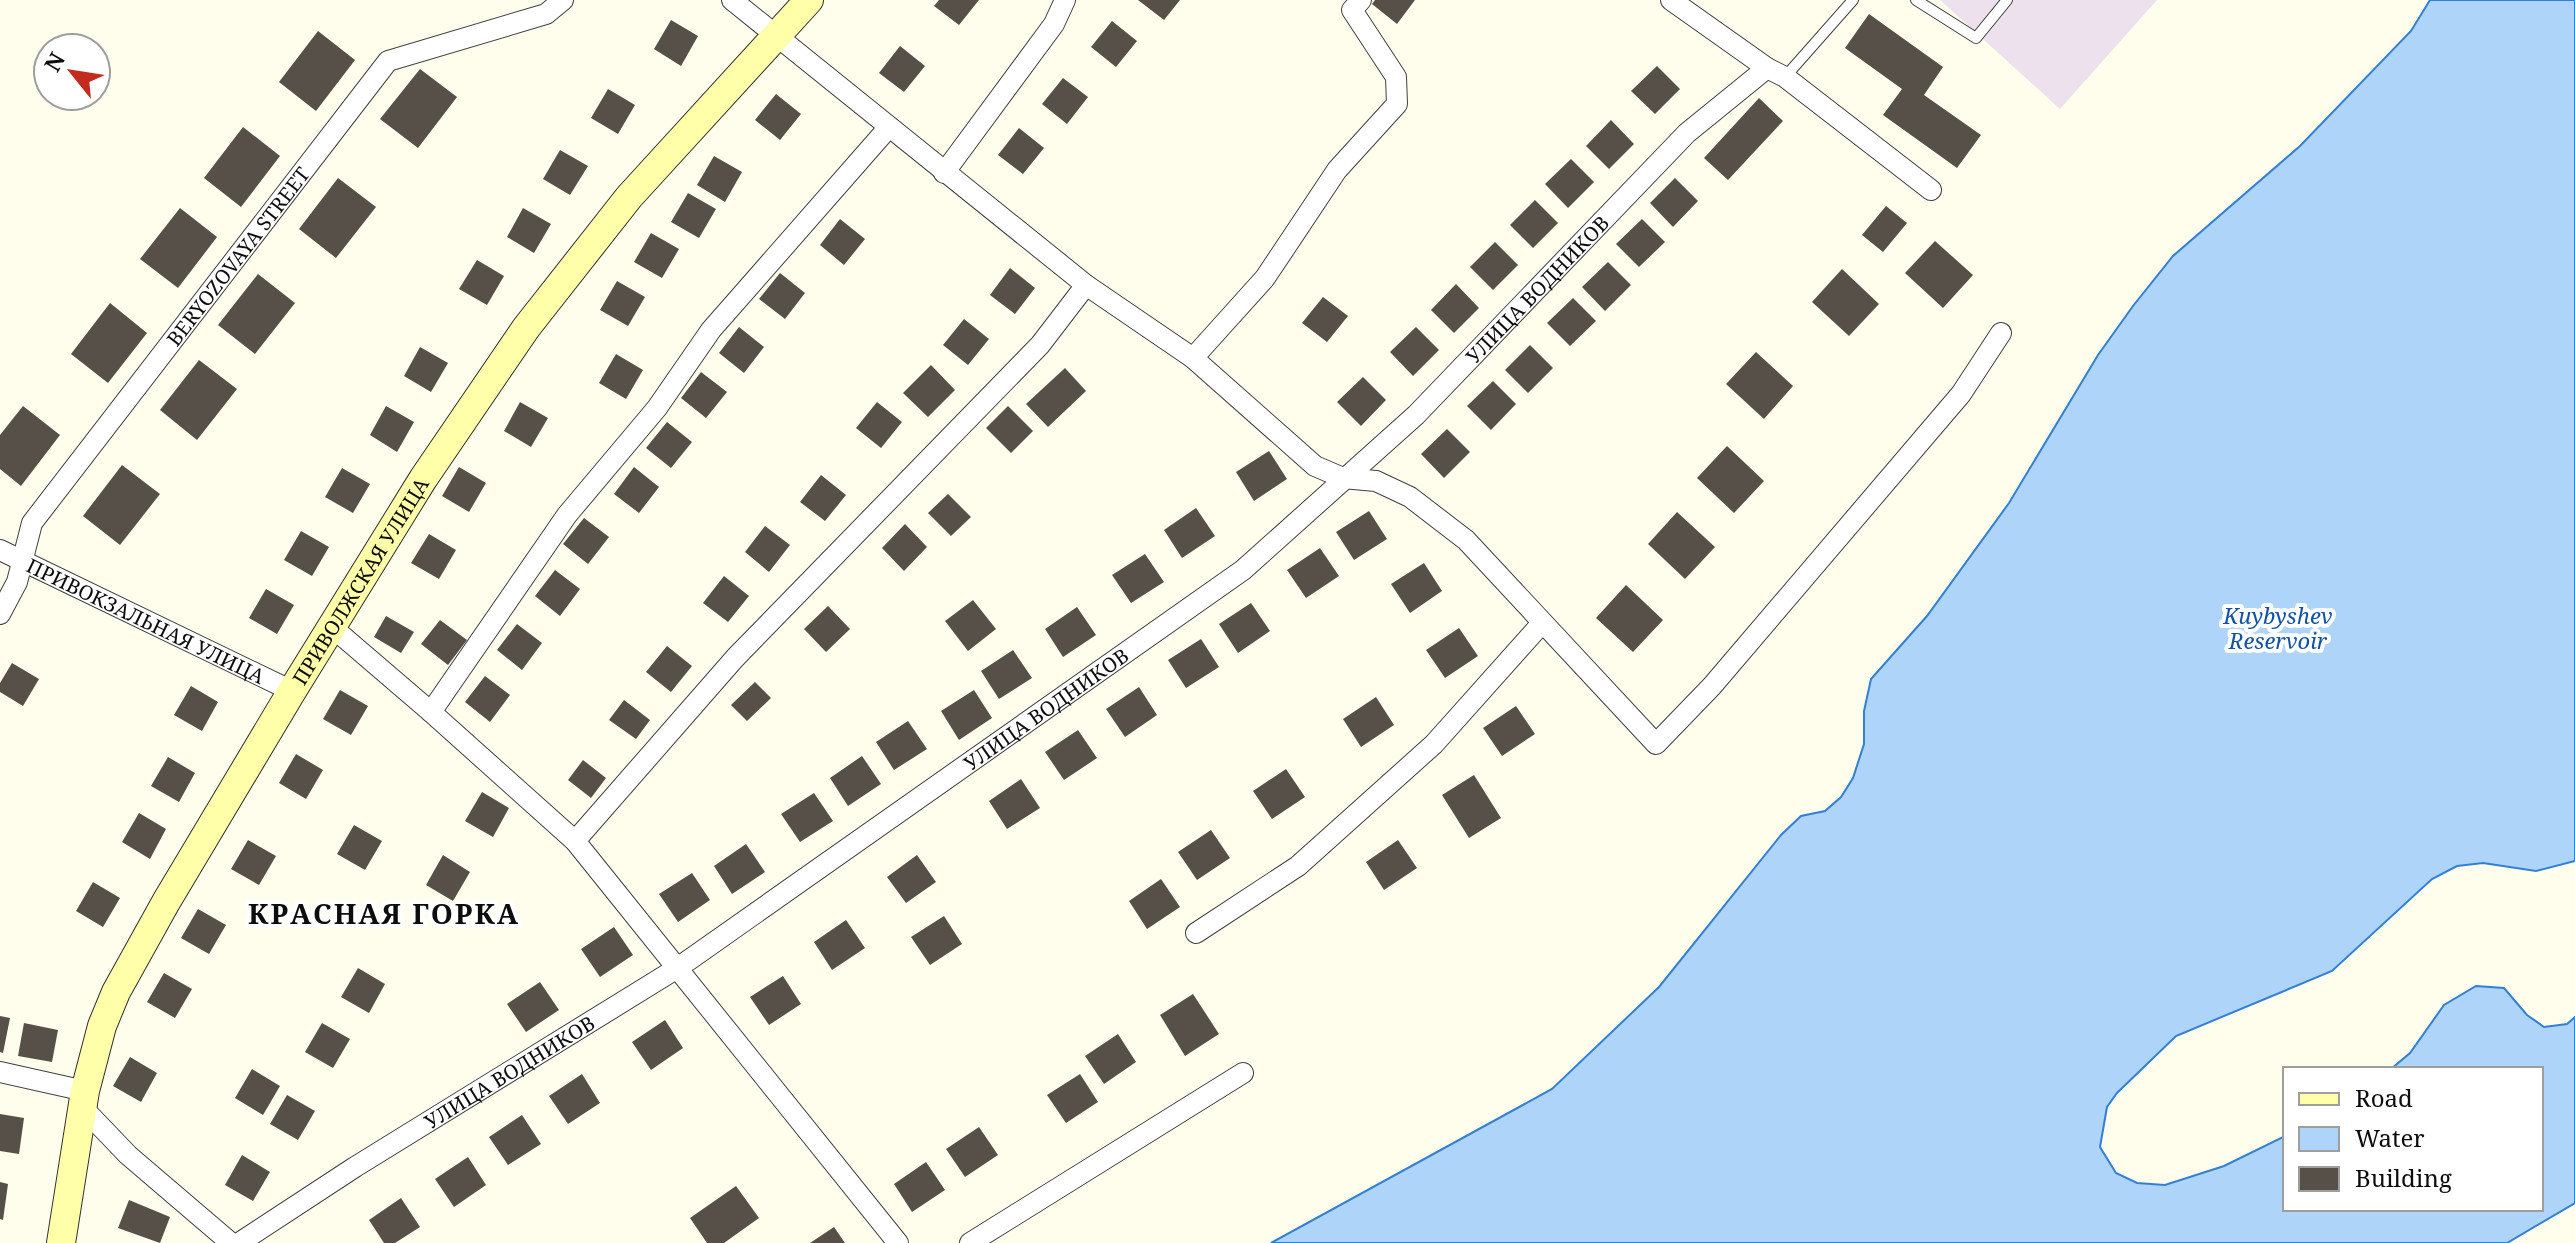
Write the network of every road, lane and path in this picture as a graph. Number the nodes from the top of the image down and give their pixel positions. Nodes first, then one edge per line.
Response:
1 (563, 0) edge
2 (732, 0) edge
3 (809, 0) edge
4 (1065, 0) edge
5 (1361, 0) edge
6 (1671, 0) edge
7 (1853, 0) edge
8 (1916, 0) edge
9 (2007, 0) edge
10 (775, 36) junction
11 (1776, 72) junction
12 (889, 127) junction
13 (944, 173) junction
14 (1931, 190) dead end
15 (1086, 285) junction
16 (2001, 333) dead end
17 (1193, 358) junction
18 (1343, 478) junction
19 (0, 550) edge
20 (24, 561) junction
21 (0, 614) edge
22 (1542, 623) junction
23 (333, 628) junction
24 (292, 691) junction
25 (431, 712) junction
26 (575, 841) junction
27 (1196, 933) dead end
28 (679, 967) junction
29 (0, 1072) edge
30 (1243, 1073) dead end
31 (83, 1099) junction
32 (61, 1243) edge
33 (231, 1243) edge
34 (239, 1243) edge
35 (898, 1243) edge
36 (970, 1243) edge

1 - 20 street, BERYOZOVAYA STREET
2 - 10 street
3 - 10 main road, ПРИВОЛЖСКАЯ УЛИЦА
4 - 13 street
5 - 17 street
6 - 11 street
7 - 11 lane
8 - 9 lane
10 - 12 street
10 - 23 main road, ПРИВОЛЖСКАЯ УЛИЦА
11 - 14 street
11 - 18 street, УЛИЦА ВОДНИКОВ
12 - 13 street
12 - 25 street
13 - 15 street
15 - 17 street
15 - 26 street
16 - 22 street
17 - 18 street
18 - 22 street
18 - 28 street, УЛИЦА ВОДНИКОВ
19 - 20 street, ПРИВОКЗАЛЬНАЯ УЛИЦА
20 - 21 street, BERYOZOVAYA STREET
20 - 24 street, ПРИВОКЗАЛЬНАЯ УЛИЦА
22 - 27 street
23 - 24 main road, ПРИВОЛЖСКАЯ УЛИЦА
23 - 25 street
24 - 31 main road, ПРИВОЛЖСКАЯ УЛИЦА
25 - 26 street
26 - 28 street
28 - 34 street, УЛИЦА ВОДНИКОВ
28 - 35 street
29 - 31 street
30 - 36 street
31 - 32 main road, ПРИВОЛЖСКАЯ УЛИЦА
31 - 33 street

